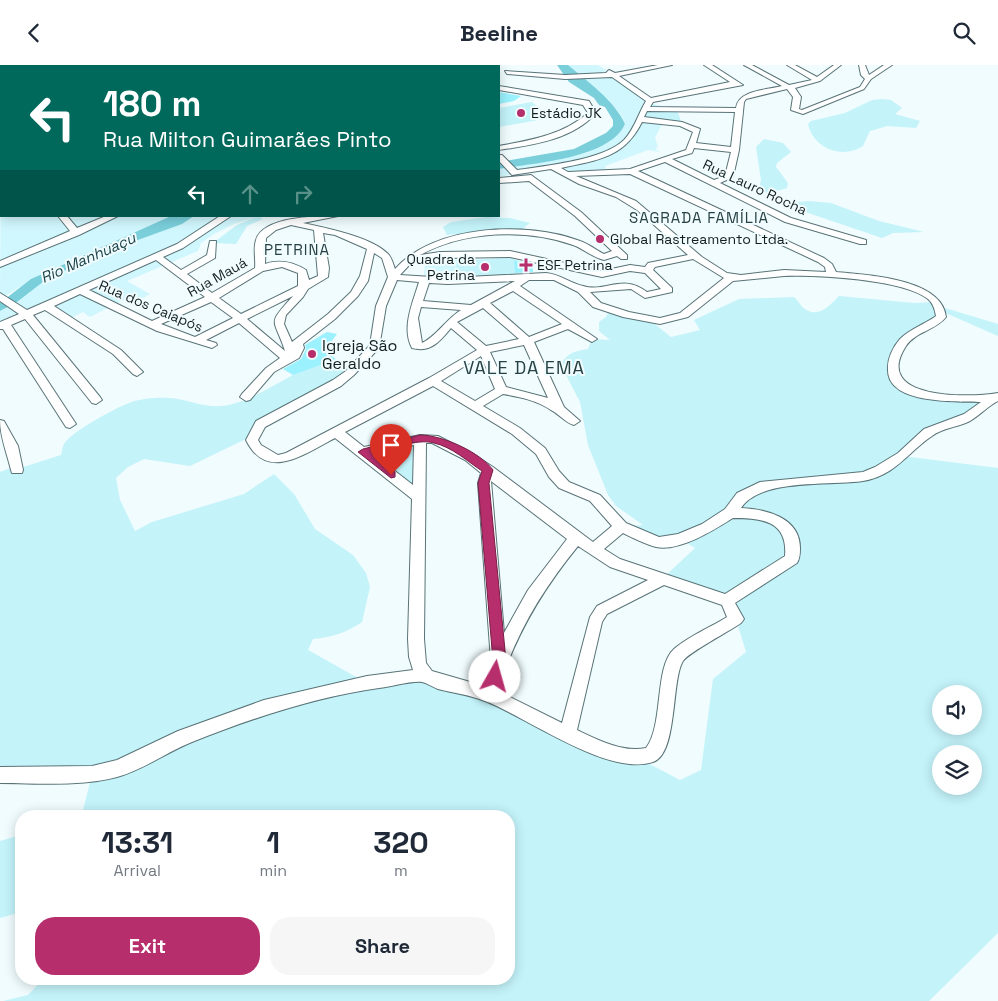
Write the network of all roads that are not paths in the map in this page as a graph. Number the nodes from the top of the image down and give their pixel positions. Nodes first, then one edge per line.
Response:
1 (668, 65) edge
2 (707, 65) edge
3 (747, 65) edge
4 (790, 65) edge
5 (822, 65) edge
6 (838, 65) edge
7 (862, 65) edge
8 (889, 65) edge
9 (603, 68) dead end
10 (506, 71) edge
11 (613, 75) junction
12 (819, 78) junction
13 (869, 78) junction
14 (736, 83) junction
15 (788, 87) junction
16 (500, 88) edge
17 (753, 94) junction
18 (648, 104) junction
19 (677, 110) junction
20 (739, 110) junction
21 (638, 119) junction
22 (682, 124) junction
23 (691, 145) junction
24 (500, 148) edge
25 (735, 150) junction
26 (500, 158) edge
27 (665, 159) junction
28 (551, 166) junction
29 (513, 171) junction
30 (631, 171) junction
31 (568, 174) junction
32 (500, 177) edge
33 (500, 181) edge
34 (714, 183) junction
35 (63, 217) edge
36 (112, 217) edge
37 (225, 217) edge
38 (328, 217) edge
39 (292, 223) junction
40 (805, 226) junction
41 (318, 228) junction
42 (76, 233) junction
43 (783, 234) junction
44 (863, 242) dead end
45 (213, 243) dead end
46 (372, 248) junction
47 (619, 252) junction
48 (156, 256) junction
49 (696, 256) junction
50 (408, 261) junction
51 (0, 264) edge
52 (260, 269) junction
53 (648, 270) junction
54 (180, 274) junction
55 (832, 276) junction
56 (393, 277) junction
57 (731, 277) junction
58 (425, 279) junction
59 (514, 283) junction
60 (301, 289) junction
61 (80, 290) junction
62 (582, 290) junction
63 (645, 295) junction
64 (1, 297) edge
65 (211, 298) junction
66 (417, 303) junction
67 (46, 305) junction
68 (473, 308) junction
69 (26, 314) junction
70 (240, 318) junction
71 (651, 321) junction
72 (450, 322) junction
73 (153, 324) junction
74 (3, 325) edge
75 (568, 325) junction
76 (592, 339) dead end
77 (196, 341) junction
78 (528, 341) junction
79 (212, 345) dead end
80 (484, 350) junction
81 (288, 360) junction
82 (137, 372) dead end
83 (433, 381) junction
84 (501, 390) junction
85 (246, 397) dead end
86 (995, 397) edge
87 (96, 400) dead end
88 (475, 406) junction
89 (558, 407) junction
90 (574, 421) dead end
91 (0, 423) edge
92 (70, 424) dead end
93 (336, 432) junction
94 (420, 439) junction
95 (363, 452) junction
96 (17, 469) dead end
97 (488, 470) junction
98 (419, 497) junction
99 (730, 513) junction
100 (621, 527) junction
101 (576, 538) junction
102 (594, 549) junction
103 (661, 580) junction
104 (727, 601) junction
105 (499, 661) junction
106 (424, 675) junction
107 (489, 695) junction
108 (568, 734) junction
109 (0, 775) edge

1 - 11 street
2 - 14 street
3 - 15 street
4 - 12 street
5 - 12 street
6 - 12 street
7 - 13 street
8 - 13 street
9 - 11 street
10 - 11 street
11 - 18 street
12 - 15 street
13 - 15 street
14 - 17 street
14 - 18 street
15 - 17 street
16 - 24 street
17 - 20 street
18 - 19 street
18 - 21 street
19 - 20 street
19 - 22 street
20 - 25 street
21 - 22 street
21 - 28 street
22 - 23 street
23 - 25 street
23 - 27 street
25 - 34 street
26 - 29 street
27 - 30 street
27 - 34 street, Rua Lauro Rocha
28 - 29 street
28 - 31 street
29 - 32 street
30 - 31 street
30 - 43 street
31 - 49 street
33 - 47 street
34 - 40 street, Rua Lauro Rocha
35 - 42 street
36 - 42 street
37 - 48 street
38 - 39 street
39 - 41 street
39 - 52 street, Rua Mauá
40 - 43 street
40 - 44 street, Rua Lauro Rocha
41 - 46 street
41 - 60 street
42 - 51 street
43 - 55 street
45 - 54 street
46 - 56 street
46 - 81 street
47 - 50 street
47 - 53 street
48 - 54 street
48 - 61 street
49 - 53 street
49 - 57 street
50 - 53 street
50 - 56 street
52 - 60 street
52 - 65 street, Rua Mauá
53 - 63 street
54 - 65 street
55 - 57 street
55 - 86 street
56 - 58 street
56 - 93 street
57 - 71 street
58 - 59 street
58 - 66 street
59 - 62 street
59 - 68 street
59 - 75 street
60 - 70 street
60 - 81 street
61 - 67 street
61 - 73 street, Rua dos Caiapós
62 - 63 street
62 - 71 street
63 - 71 street
64 - 69 street
65 - 70 street
65 - 73 street, Rua Mauá
66 - 68 street
66 - 72 street
67 - 69 street
67 - 82 street
68 - 72 street
68 - 78 street
69 - 74 street
69 - 87 street
70 - 77 street
70 - 81 street
72 - 80 street
73 - 77 street, Rua dos Caiapós
74 - 92 street
75 - 76 street
75 - 78 street
77 - 79 street, Rua dos Caiapós
78 - 80 street
78 - 89 street
80 - 83 street
80 - 84 street
81 - 85 street
83 - 88 street
83 - 93 street
84 - 88 street
84 - 89 street
86 - 99 street
88 - 100 street
89 - 90 street
91 - 96 street
93 - 95 street
94 - 95 street
94 - 97 street
94 - 98 street
95 - 98 street
97 - 101 street
97 - 105 street
98 - 106 street
99 - 100 street
99 - 104 street
100 - 102 street
101 - 102 street
101 - 105 street
102 - 103 street
103 - 104 street
103 - 108 street
104 - 108 street
105 - 107 street
106 - 107 street
106 - 109 street
107 - 108 street

